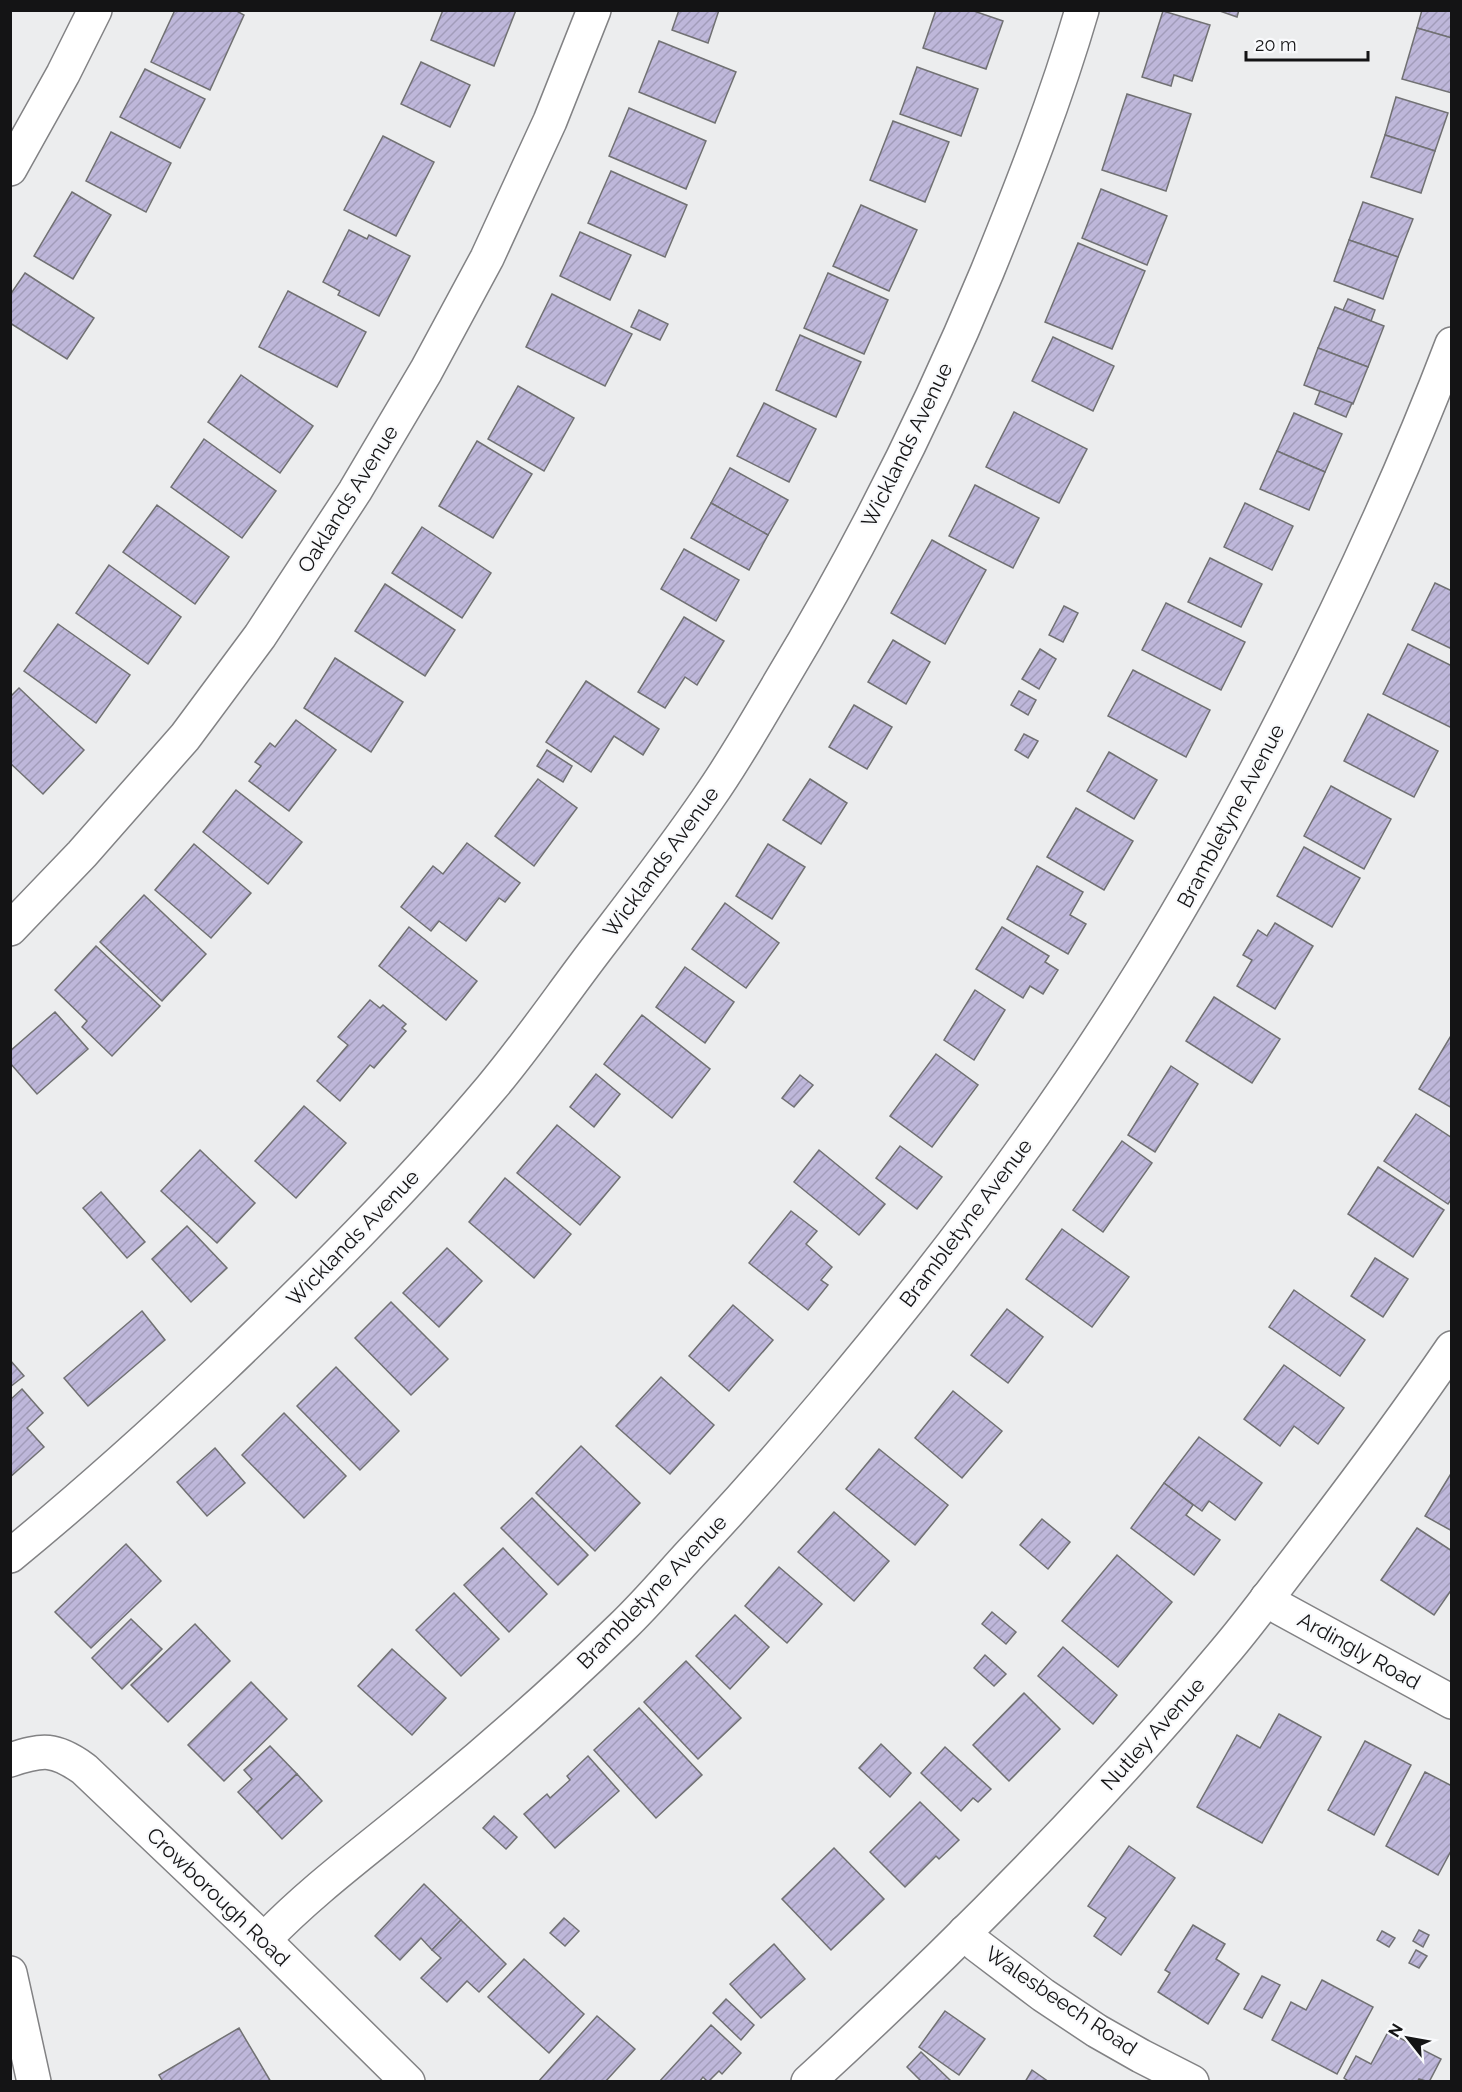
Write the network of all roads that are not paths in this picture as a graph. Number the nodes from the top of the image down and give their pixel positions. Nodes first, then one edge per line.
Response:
1 (95, 10) edge
2 (594, 10) edge
3 (1082, 10) edge
4 (10, 169) edge
5 (1452, 344) edge
6 (10, 929) edge
7 (1452, 1347) edge
8 (10, 1556) edge
9 (1267, 1598) junction
10 (1452, 1701) edge
11 (10, 1760) edge
12 (965, 1932) junction
13 (264, 1940) junction
14 (10, 1973) edge
15 (34, 2082) edge
16 (408, 2082) edge
17 (808, 2082) edge
18 (1192, 2082) edge

1 - 4 street
2 - 6 street, Oaklands Avenue
3 - 8 street, Wicklands Avenue
5 - 13 street, Brambletyne Avenue
7 - 9 street, Nutley Avenue
9 - 10 street, Ardingly Road
9 - 12 street, Nutley Avenue
11 - 13 street, Crowborough Road
12 - 17 street, Nutley Avenue
12 - 18 street, Walesbeech Road
13 - 16 street, Crowborough Road
14 - 15 street

